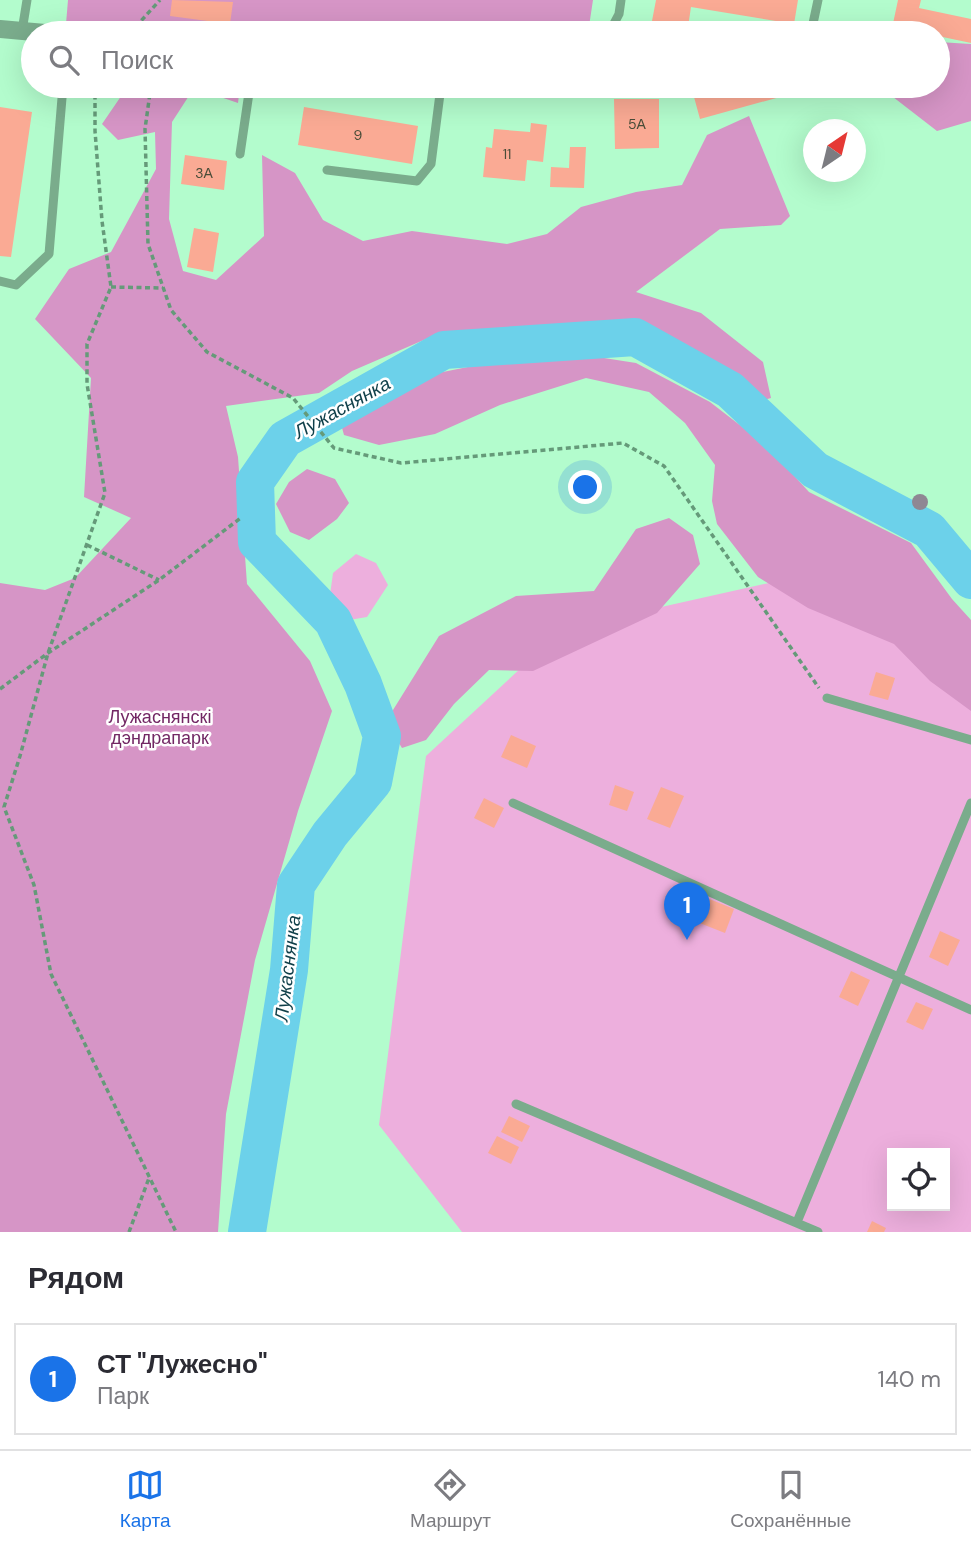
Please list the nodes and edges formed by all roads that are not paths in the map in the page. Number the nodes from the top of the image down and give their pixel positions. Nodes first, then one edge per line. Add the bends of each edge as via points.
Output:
1 (27, 0) edge
2 (621, 0) edge
3 (818, 0) edge
4 (24, 21) edge
5 (615, 21) edge
6 (814, 21) edge
7 (0, 29) edge
8 (21, 31) edge
9 (62, 98) edge
10 (248, 98) edge
11 (439, 98) edge
12 (240, 154) dead end
13 (327, 170) dead end
14 (0, 281) edge
15 (827, 698) road end
16 (971, 740) edge
17 (513, 803) dead end
18 (971, 803) edge
19 (898, 975) junction
20 (971, 1010) edge
21 (516, 1104) dead end
22 (797, 1222) junction
23 (818, 1232) edge

1 - 4 lane
2 - 5 lane
3 - 6 lane
7 - 8 street
9 - 14 lane via 49,254 16,285
10 - 12 lane
11 - 13 lane via 431,164 416,181
15 - 16 lane
17 - 19 lane
18 - 19 lane
19 - 20 lane
19 - 22 lane
21 - 22 lane
22 - 23 lane

